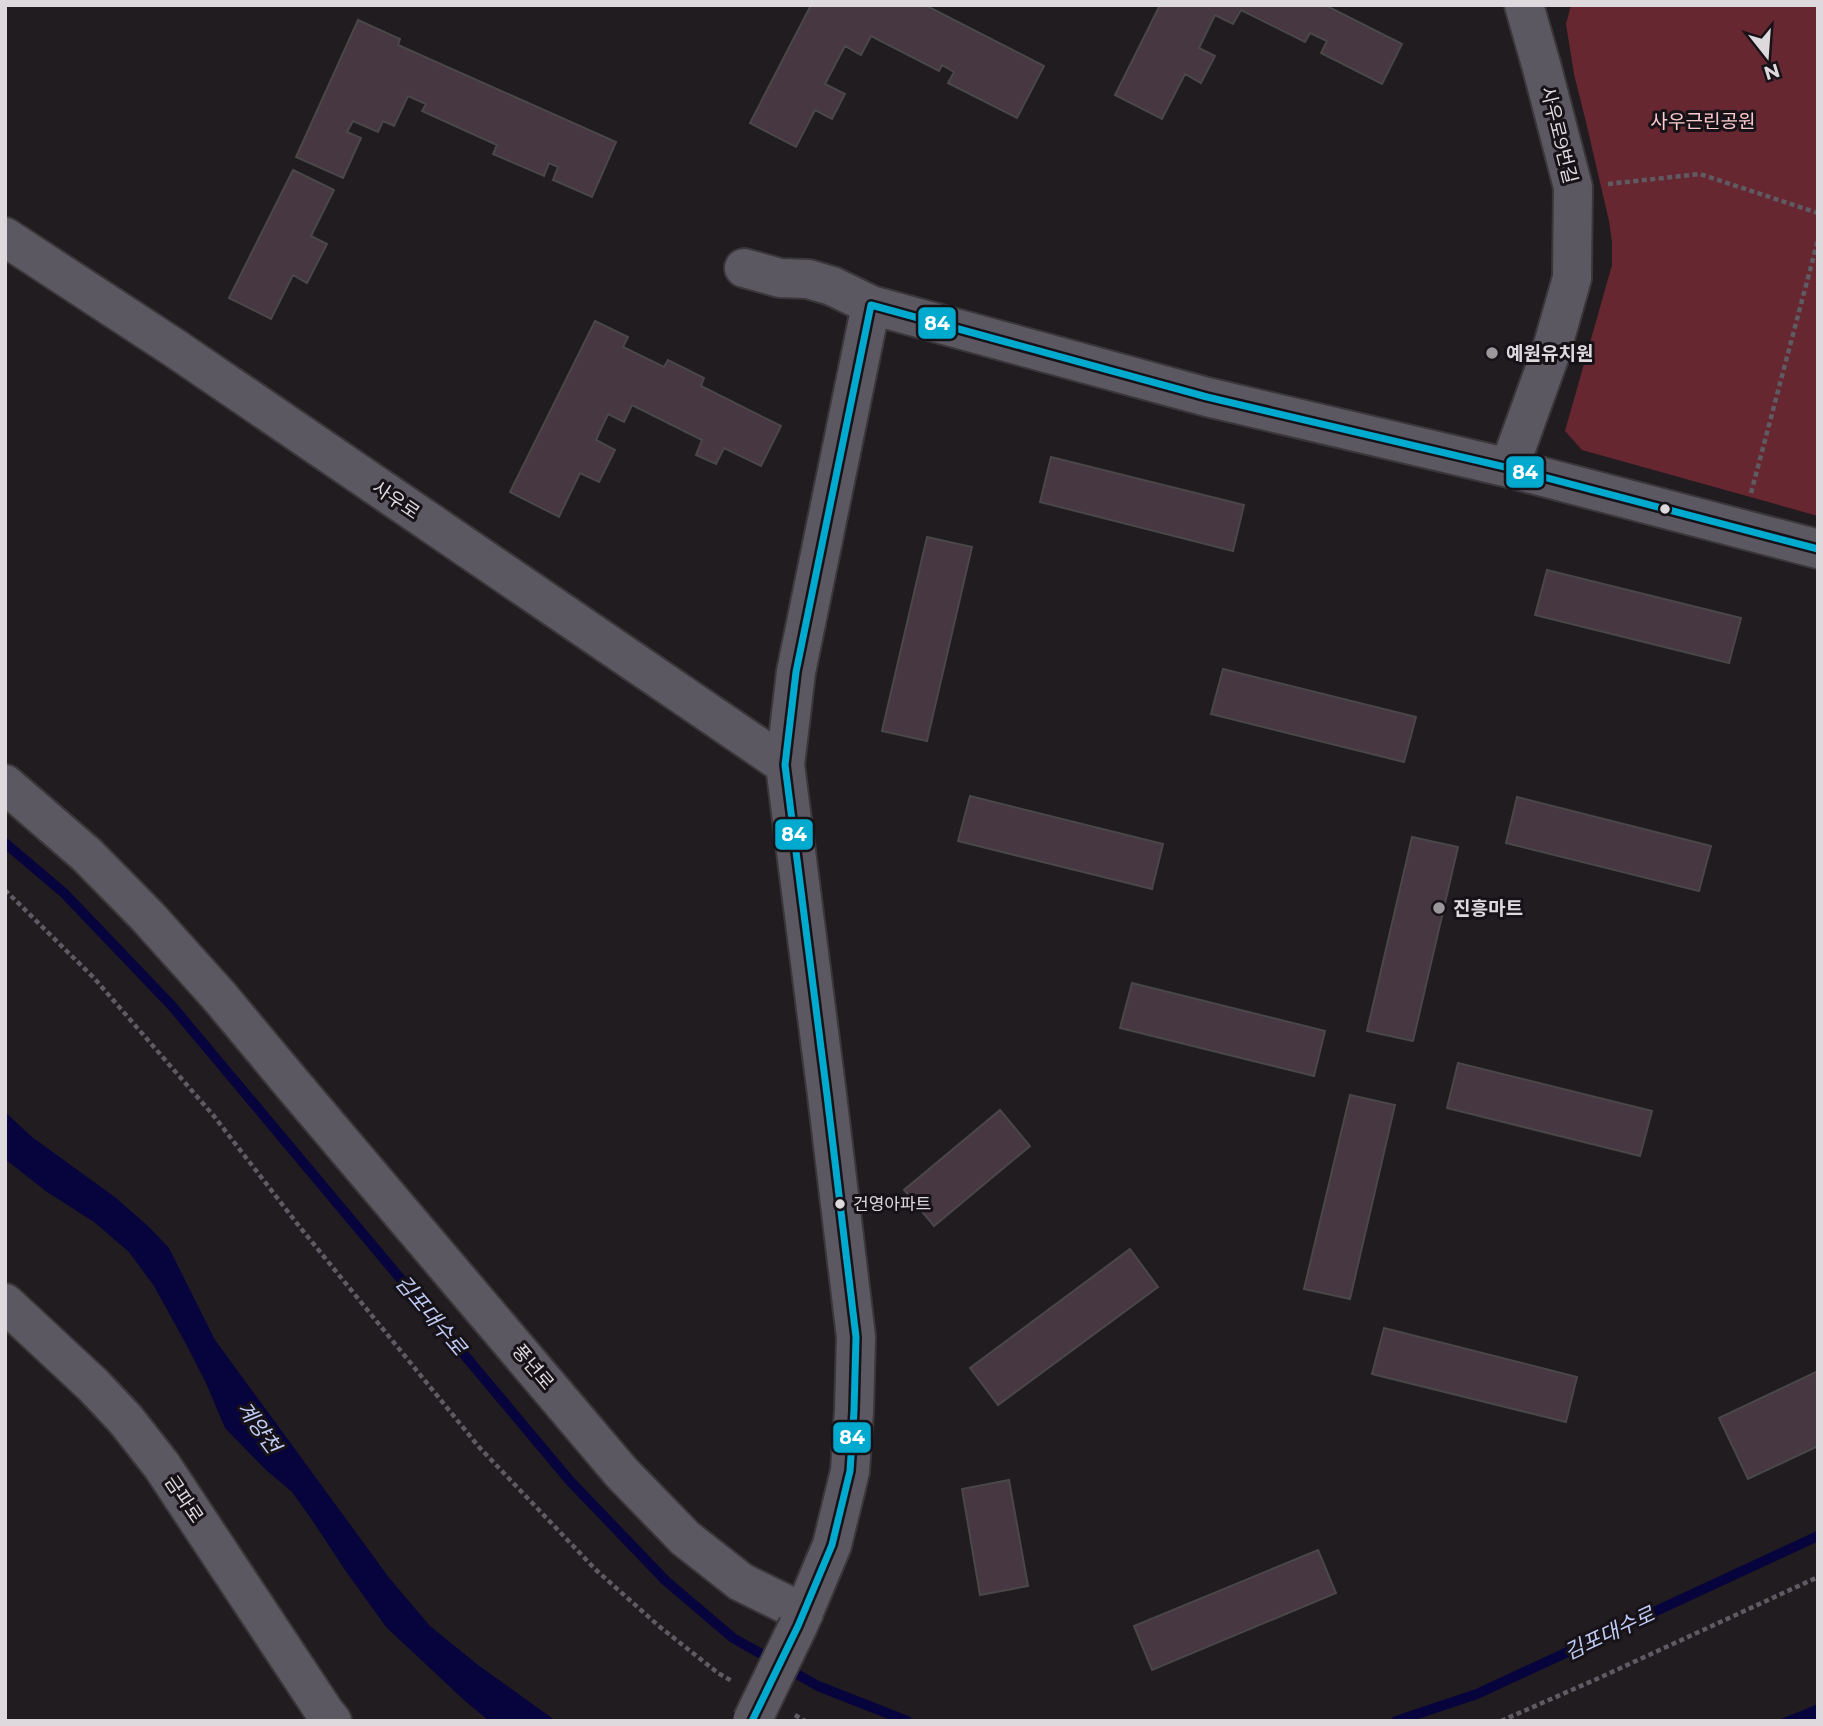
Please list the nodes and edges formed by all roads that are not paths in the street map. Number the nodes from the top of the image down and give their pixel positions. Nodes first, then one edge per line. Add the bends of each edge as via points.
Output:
1 (1524, 5) edge
2 (5, 237) edge
3 (762, 273) dead end
4 (869, 316) junction
5 (1509, 468) junction
6 (1818, 550) edge
7 (785, 765) junction
8 (5, 784) edge
9 (5, 1303) edge
10 (801, 1619) junction
11 (332, 1721) edge
12 (752, 1721) edge

1 - 5 street, 사우로9번길 via 1573,187 1572,278
2 - 7 street, 사우로
3 - 4 street via 832,286
4 - 5 street
4 - 7 street via 796,672
5 - 6 street
7 - 10 street via 856,1337 850,1471 832,1545
8 - 10 street, 풍년로 via 87,855 219,996 621,1472 685,1538 741,1582
9 - 11 street, 금파로 via 93,1385 162,1466
10 - 12 street, bridge

